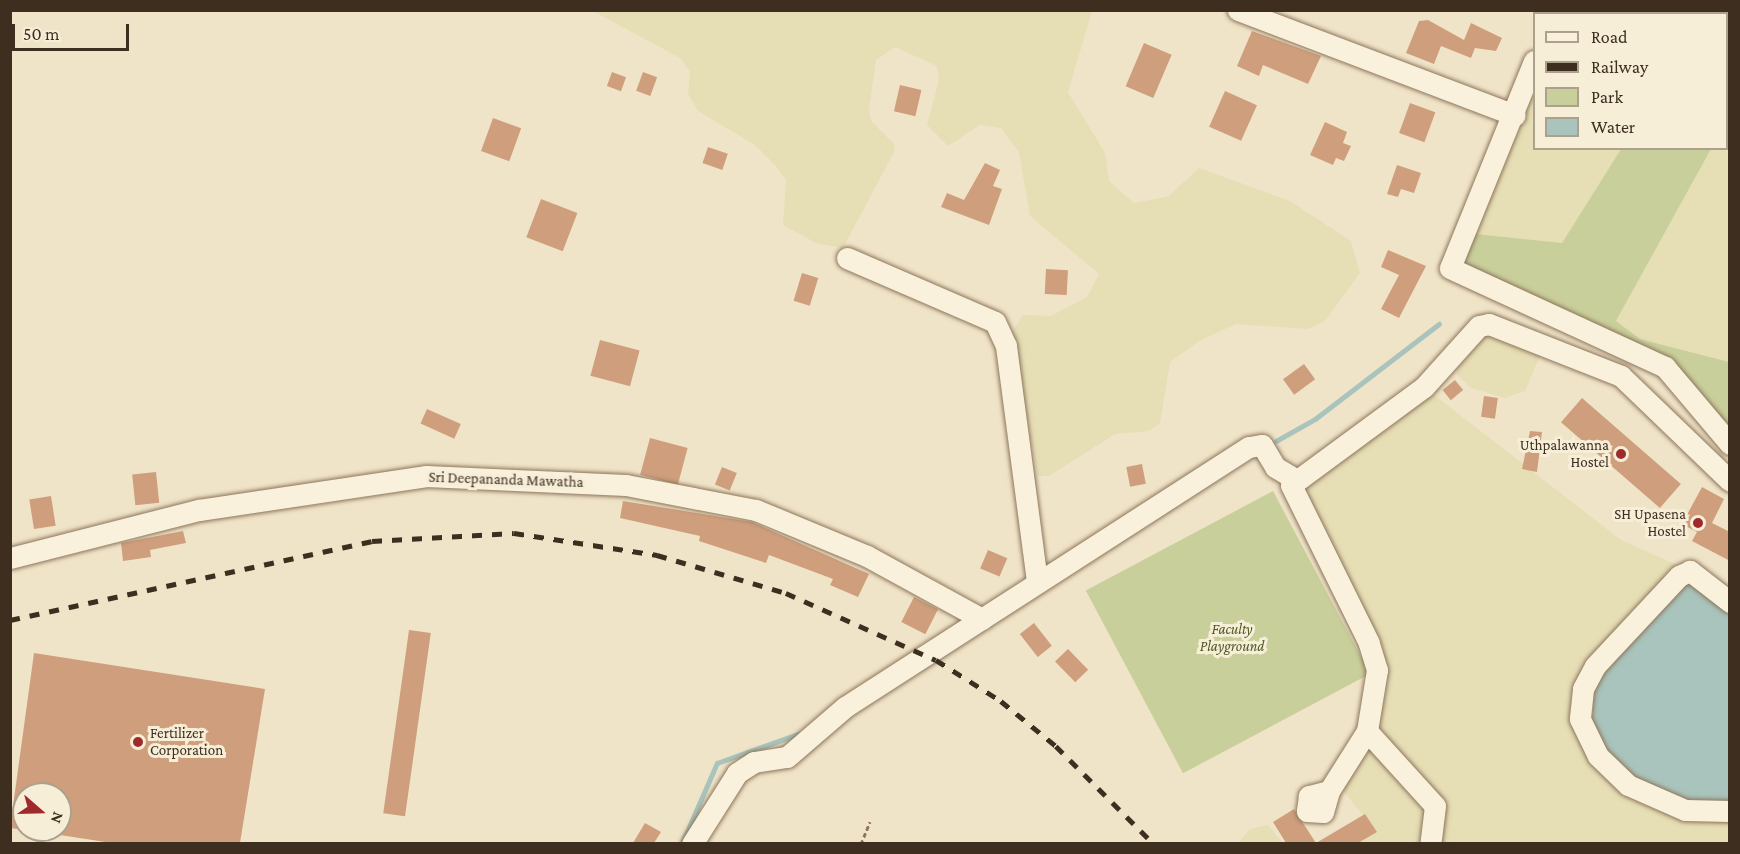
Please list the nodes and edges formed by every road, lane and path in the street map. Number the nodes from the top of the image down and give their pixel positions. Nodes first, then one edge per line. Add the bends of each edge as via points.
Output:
1 (1238, 10) edge
2 (1533, 64) edge
3 (1515, 115) junction
4 (847, 258) dead end
5 (1730, 444) edge
6 (1295, 479) junction
7 (1730, 482) edge
8 (10, 558) edge
9 (1037, 581) junction
10 (1730, 602) edge
11 (982, 619) junction
12 (1367, 731) junction
13 (1329, 791) dead end
14 (1729, 809) edge
15 (870, 822) dead end
16 (692, 843) edge
17 (861, 843) edge
18 (1430, 843) edge

1 - 3 street
2 - 3 street
3 - 5 street via 1450,268 1665,366
4 - 9 street via 995,321 1006,346
6 - 7 street via 1424,387 1468,335 1489,324 1621,376
6 - 9 street via 1275,467 1262,445 1249,447
6 - 12 street via 1291,485 1369,643 1377,670
8 - 11 street, Sri Deepananda Mawatha via 199,510 426,476 626,484 756,510 867,556
9 - 11 street
10 - 14 street via 1690,571 1679,576 1595,666 1583,689 1580,719 1598,756 1628,785 1685,810
11 - 16 street via 845,707 787,757 754,762 737,773
12 - 13 street
12 - 18 street via 1436,806
15 - 17 path

